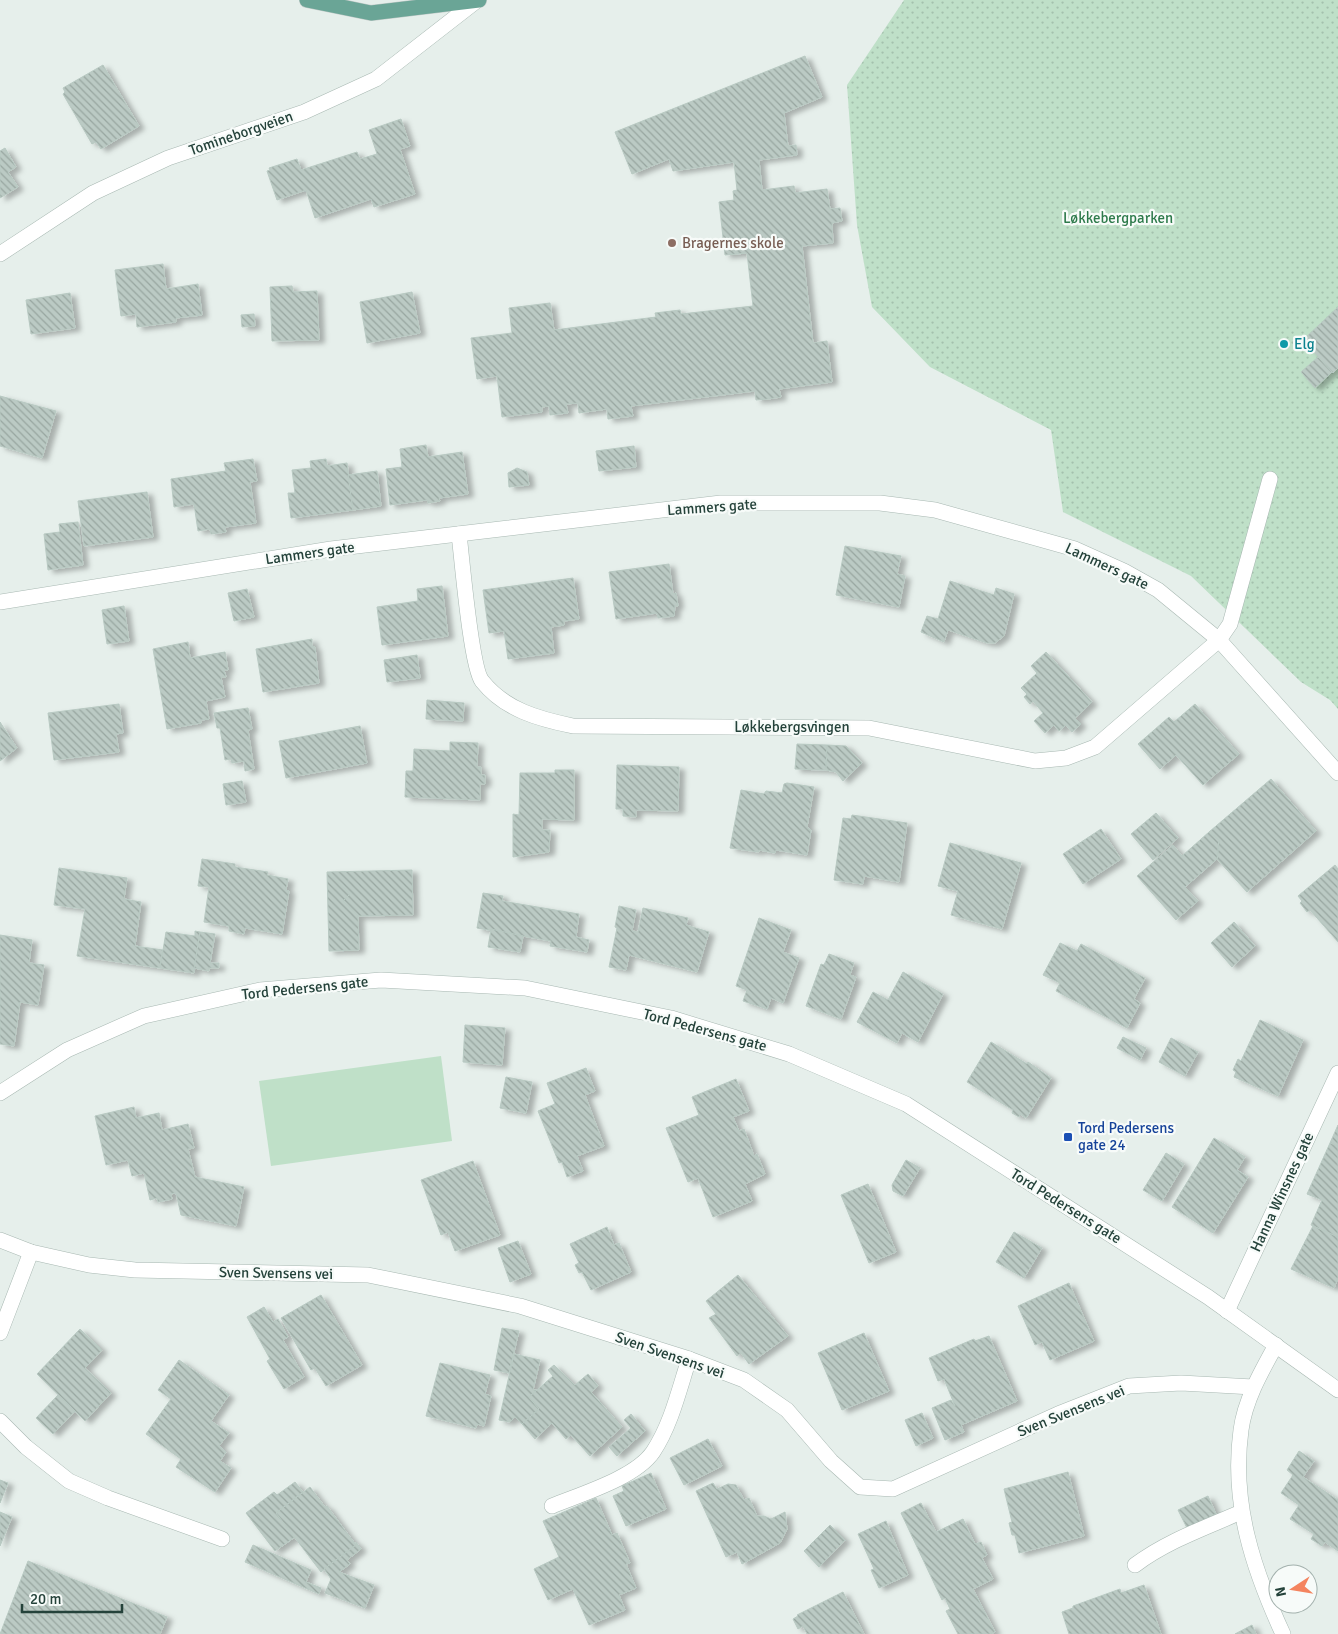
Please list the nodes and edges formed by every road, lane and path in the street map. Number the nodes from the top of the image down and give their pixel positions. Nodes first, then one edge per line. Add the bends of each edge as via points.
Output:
1 (307, 0) edge
2 (477, 1) edge
3 (0, 254) edge
4 (1270, 479) dead end
5 (459, 534) junction
6 (0, 602) edge
7 (1219, 640) junction
8 (1338, 773) edge
9 (1338, 1074) edge
10 (0, 1093) edge
11 (0, 1240) edge
12 (31, 1252) junction
13 (1227, 1311) junction
14 (0, 1333) edge
15 (1276, 1345) junction
16 (689, 1359) junction
17 (1253, 1387) junction
18 (1338, 1390) edge
19 (0, 1420) edge
20 (552, 1506) dead end
21 (1242, 1512) junction
22 (222, 1539) dead end
23 (1135, 1565) dead end
24 (1283, 1634) edge

1 - 2 main road via 371,13
2 - 3 street, Tomineborgveien via 376,79 304,112 168,158 93,193
4 - 7 street, Løkkebergsvingen via 1230,624
5 - 6 street, Lammers gate via 322,551
5 - 7 street, Lammers gate via 722,503 880,503 935,510 1075,549 1124,571 1158,590
5 - 7 street, Løkkebergsvingen via 473,648 481,680 508,704 539,719 573,726 869,728 1035,761 1066,758 1095,747
7 - 8 street, Lammers gate
9 - 13 street, Hanna Winsnes gate
10 - 13 street, Tord Pedersens gate via 67,1050 144,1016 260,990 381,980 525,988 671,1018 790,1054 906,1104
11 - 12 street, Sven Svensens vei
12 - 14 street
12 - 16 street, Sven Svensens vei via 89,1265 135,1270 368,1275 520,1306
13 - 15 street, Tord Pedersens gate
15 - 17 street
15 - 18 street, Tord Pedersens gate
16 - 17 street, Sven Svensens vei via 744,1380 787,1410 831,1461 860,1487 893,1489 1058,1414 1129,1386 1181,1383
16 - 20 street via 665,1429 652,1453 615,1479
17 - 21 street via 1241,1429
19 - 22 street via 69,1481
21 - 23 street via 1169,1544
21 - 24 street via 1260,1583

